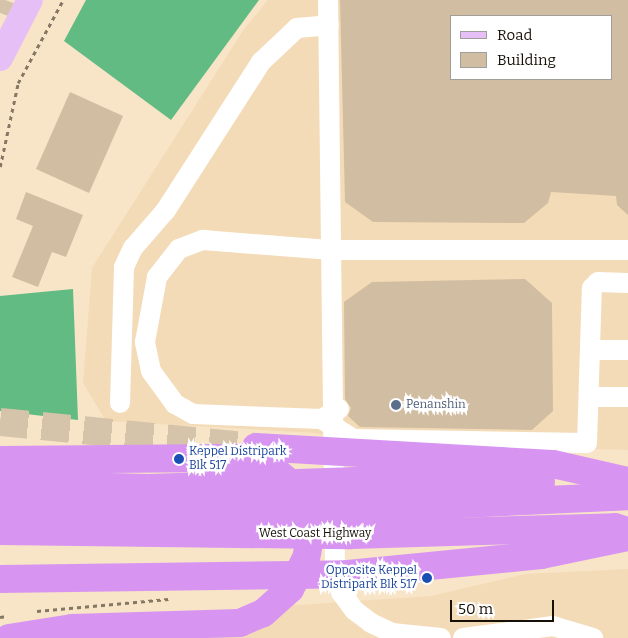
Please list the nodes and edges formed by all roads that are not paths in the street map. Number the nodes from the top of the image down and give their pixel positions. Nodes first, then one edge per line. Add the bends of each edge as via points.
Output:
1 (30, 0) edge
2 (328, 0) edge
3 (329, 25) junction
4 (0, 58) edge
5 (329, 250) junction
6 (628, 250) edge
7 (628, 283) edge
8 (590, 350) junction
9 (628, 350) edge
10 (590, 397) junction
11 (628, 397) edge
12 (120, 403) dead end
13 (339, 409) dead end
14 (322, 419) junction
15 (256, 447) tunnel mouth
16 (0, 460) edge
17 (6, 479) edge
18 (628, 481) edge
19 (628, 496) edge
20 (0, 509) edge
21 (98, 519) junction
22 (0, 531) edge
23 (628, 532) edge
24 (628, 537) edge
25 (34, 578) junction
26 (0, 579) edge
27 (0, 596) edge
28 (9, 638) edge
29 (441, 638) edge
30 (463, 638) edge
31 (593, 638) edge

1 - 4 main road
2 - 3 lane
3 - 5 lane
3 - 12 lane via 297,28 261,62 166,210 133,248 124,267
5 - 6 lane
5 - 14 lane via 203,240 179,249 157,277 145,342 151,371 161,389 193,414
5 - 29 lane via 335,570 339,585 354,610 371,623 392,633
7 - 8 lane via 598,282 592,288
8 - 9 lane
8 - 10 lane
10 - 11 lane
10 - 14 lane via 587,444 352,440
13 - 14 lane
15 - 18 highway via 553,464
16 - 28 highway via 245,458 272,468 297,489 305,501 311,531 306,558 290,589 263,613 240,623 72,628
17 - 18 highway via 148,488 356,481
19 - 21 highway, West Coast Highway
20 - 21 highway, West Coast Highway
21 - 22 highway, West Coast Highway
21 - 23 highway, West Coast Highway via 351,535 615,526
24 - 25 highway via 541,555 348,574
25 - 26 highway
25 - 27 highway
30 - 31 lane via 554,626

